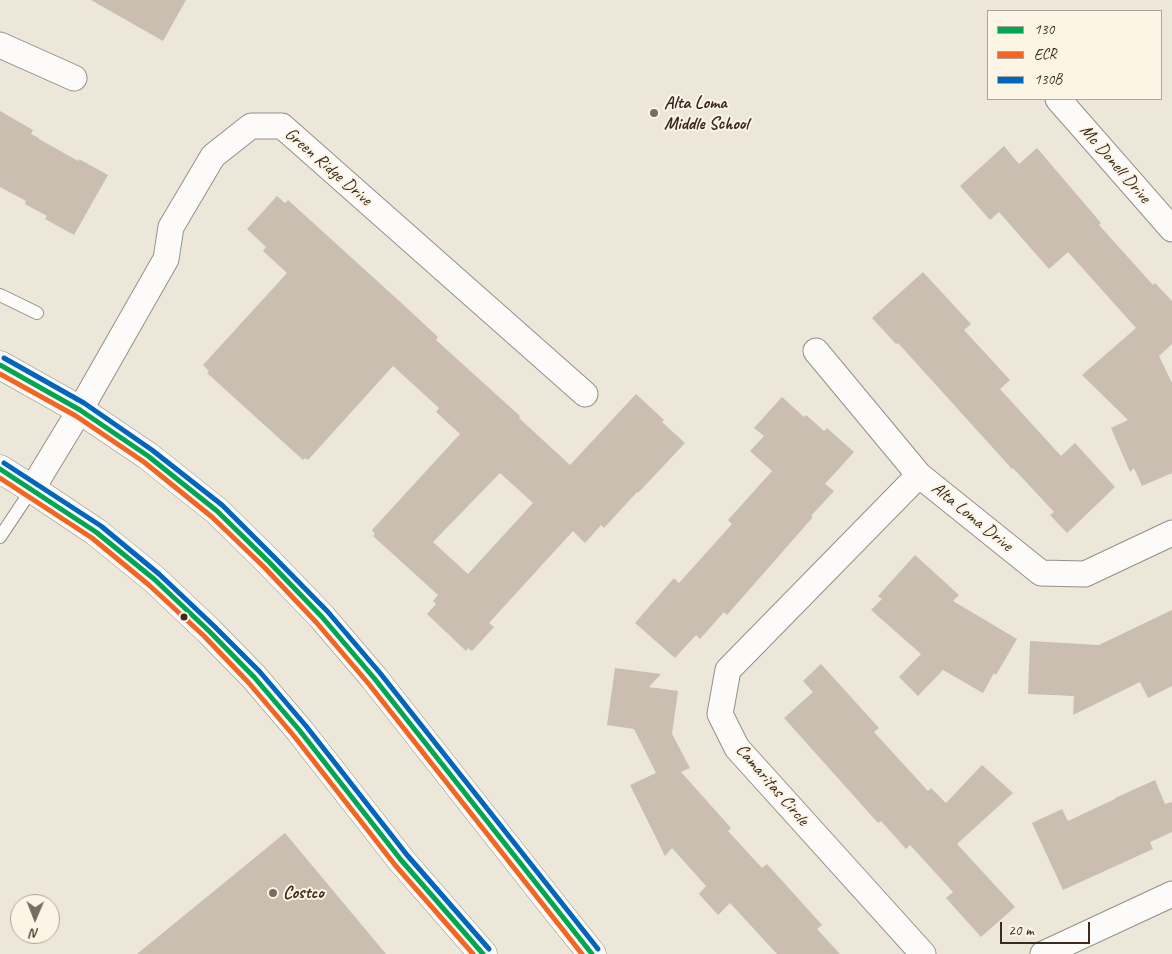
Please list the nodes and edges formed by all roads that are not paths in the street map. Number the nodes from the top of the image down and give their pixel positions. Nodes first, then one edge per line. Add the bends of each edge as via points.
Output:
1 (0, 45) edge
2 (74, 78) dead end
3 (1059, 100) edge
4 (1172, 229) edge
5 (0, 295) edge
6 (37, 313) dead end
7 (816, 351) dead end
8 (0, 365) edge
9 (585, 394) dead end
10 (80, 410) junction
11 (0, 470) edge
12 (919, 475) junction
13 (32, 489) junction
14 (1172, 533) edge
15 (0, 537) edge
16 (1172, 894) edge
17 (483, 954) edge
18 (592, 954) edge
19 (923, 954) edge
20 (1043, 954) edge

1 - 2 street
3 - 4 street, Mc Donell Drive
5 - 6 lane
7 - 12 street, Alta Loma Drive
8 - 10 main road
9 - 10 street, Green Ridge Drive via 282,126 251,126 213,156 170,226 166,259
10 - 13 street, Green Ridge Drive
10 - 18 main road via 148,456 217,511 322,617
11 - 13 main road
12 - 14 street, Alta Loma Drive via 1041,573 1085,574
12 - 19 street, Camaritas Circle via 728,670 720,714 737,748
13 - 15 lane
13 - 17 main road via 96,532 154,579 254,677 300,730 401,860
16 - 20 street

